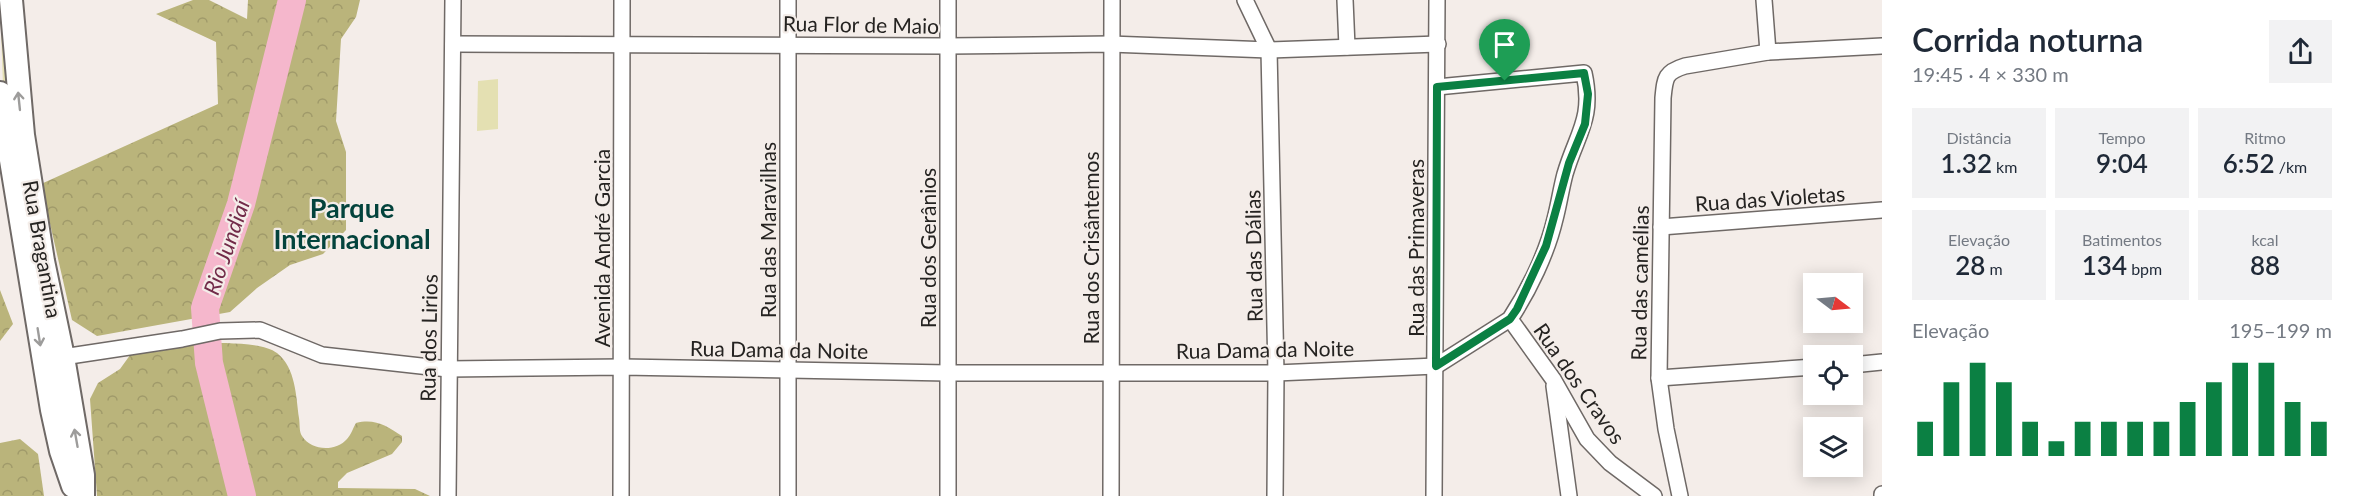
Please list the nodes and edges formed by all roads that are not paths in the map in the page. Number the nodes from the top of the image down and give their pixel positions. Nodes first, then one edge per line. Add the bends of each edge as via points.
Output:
1 (11, 0) edge
2 (453, 0) edge
3 (622, 0) edge
4 (788, 0) edge
5 (948, 0) edge
6 (1112, 0) edge
7 (1245, 0) edge
8 (1345, 0) edge
9 (1437, 0) edge
10 (1764, 0) edge
11 (453, 44) junction
12 (788, 44) junction
13 (1110, 44) junction
14 (1437, 44) junction
15 (622, 46) junction
16 (948, 46) junction
17 (1882, 46) edge
18 (1347, 47) junction
19 (1269, 50) junction
20 (1768, 52) junction
21 (1437, 87) junction
22 (0, 93) edge
23 (1882, 210) edge
24 (1661, 227) junction
25 (1510, 319) junction
26 (53, 361) junction
27 (1882, 363) edge
28 (1863, 364) edge
29 (1436, 366) junction
30 (622, 367) junction
31 (1803, 368) edge
32 (448, 369) junction
33 (788, 369) junction
34 (948, 372) junction
35 (1111, 372) junction
36 (1276, 373) junction
37 (1659, 378) junction
38 (1552, 379) junction
39 (77, 496) edge
40 (83, 496) edge
41 (448, 496) edge
42 (621, 496) edge
43 (788, 496) edge
44 (948, 496) edge
45 (1111, 496) edge
46 (1275, 496) edge
47 (1434, 496) edge
48 (1569, 496) edge
49 (1654, 496) edge
50 (1680, 496) edge

26 -> 1 main road, Rua Bragantina via 43,261 22,135
2 - 11 street, Rua dos Lirios
3 - 15 street, Avenida André Garcia
4 - 12 street, Rua das Maravilhas
5 - 16 street, Rua dos Gerânios
6 - 13 street, Rua dos Crisântemos
7 - 19 street
8 - 18 street
9 - 14 street, Rua das Primaveras
10 - 20 street
11 - 15 street, Rua Flor de Maio
11 - 32 street, Rua dos Lirios
12 - 15 street, Rua Flor de Maio
12 - 16 street, Rua Flor de Maio
12 - 33 street, Rua das Maravilhas
13 - 16 street, Rua Flor de Maio
13 - 19 street, Rua Flor de Maio
13 - 35 street, Rua dos Crisântemos
14 - 18 street
14 - 21 street, Rua das Primaveras
15 - 30 street, Avenida André Garcia
16 - 34 street, Rua dos Gerânios
17 - 20 street
18 - 19 street
19 - 36 street, Rua das Dálias
20 - 24 street, Rua das camélias via 1672,70 1663,98
21 - 25 street, Rua dos Cravos via 1584,73 1588,94 1585,124 1569,163 1546,246
21 - 29 street, Rua das Primaveras
22 -> 26 main road, Rua Bragantina
23 - 24 street, Rua das Violetas
24 - 37 street, Rua das camélias
25 - 29 street, Rua Dama da Noite
25 - 38 street, Rua dos Cravos
26 - 32 street, Rua Dama da Noite via 220,331 260,330 322,356
26 - 39 main road, Rua Bragantina via 61,451
40 -> 26 main road, Rua Bragantina via 83,475
27 - 28 street
29 - 36 street, Rua Dama da Noite
29 - 47 street, Rua das Primaveras
30 - 32 street, Rua Dama da Noite
30 - 33 street, Rua Dama da Noite
30 - 42 street, Avenida André Garcia
31 - 37 street
32 - 41 street, Rua dos Lirios
33 - 34 street, Rua Dama da Noite
33 - 43 street, Rua das Maravilhas
34 - 35 street, Rua Dama da Noite
34 - 44 street, Rua dos Gerânios
35 - 36 street, Rua Dama da Noite
35 - 45 street, Rua dos Crisântemos
36 - 46 street, Rua das Dálias
37 - 50 street, Rua das camélias
38 - 48 street
38 - 49 street, Rua dos Cravos via 1587,439 1610,463

